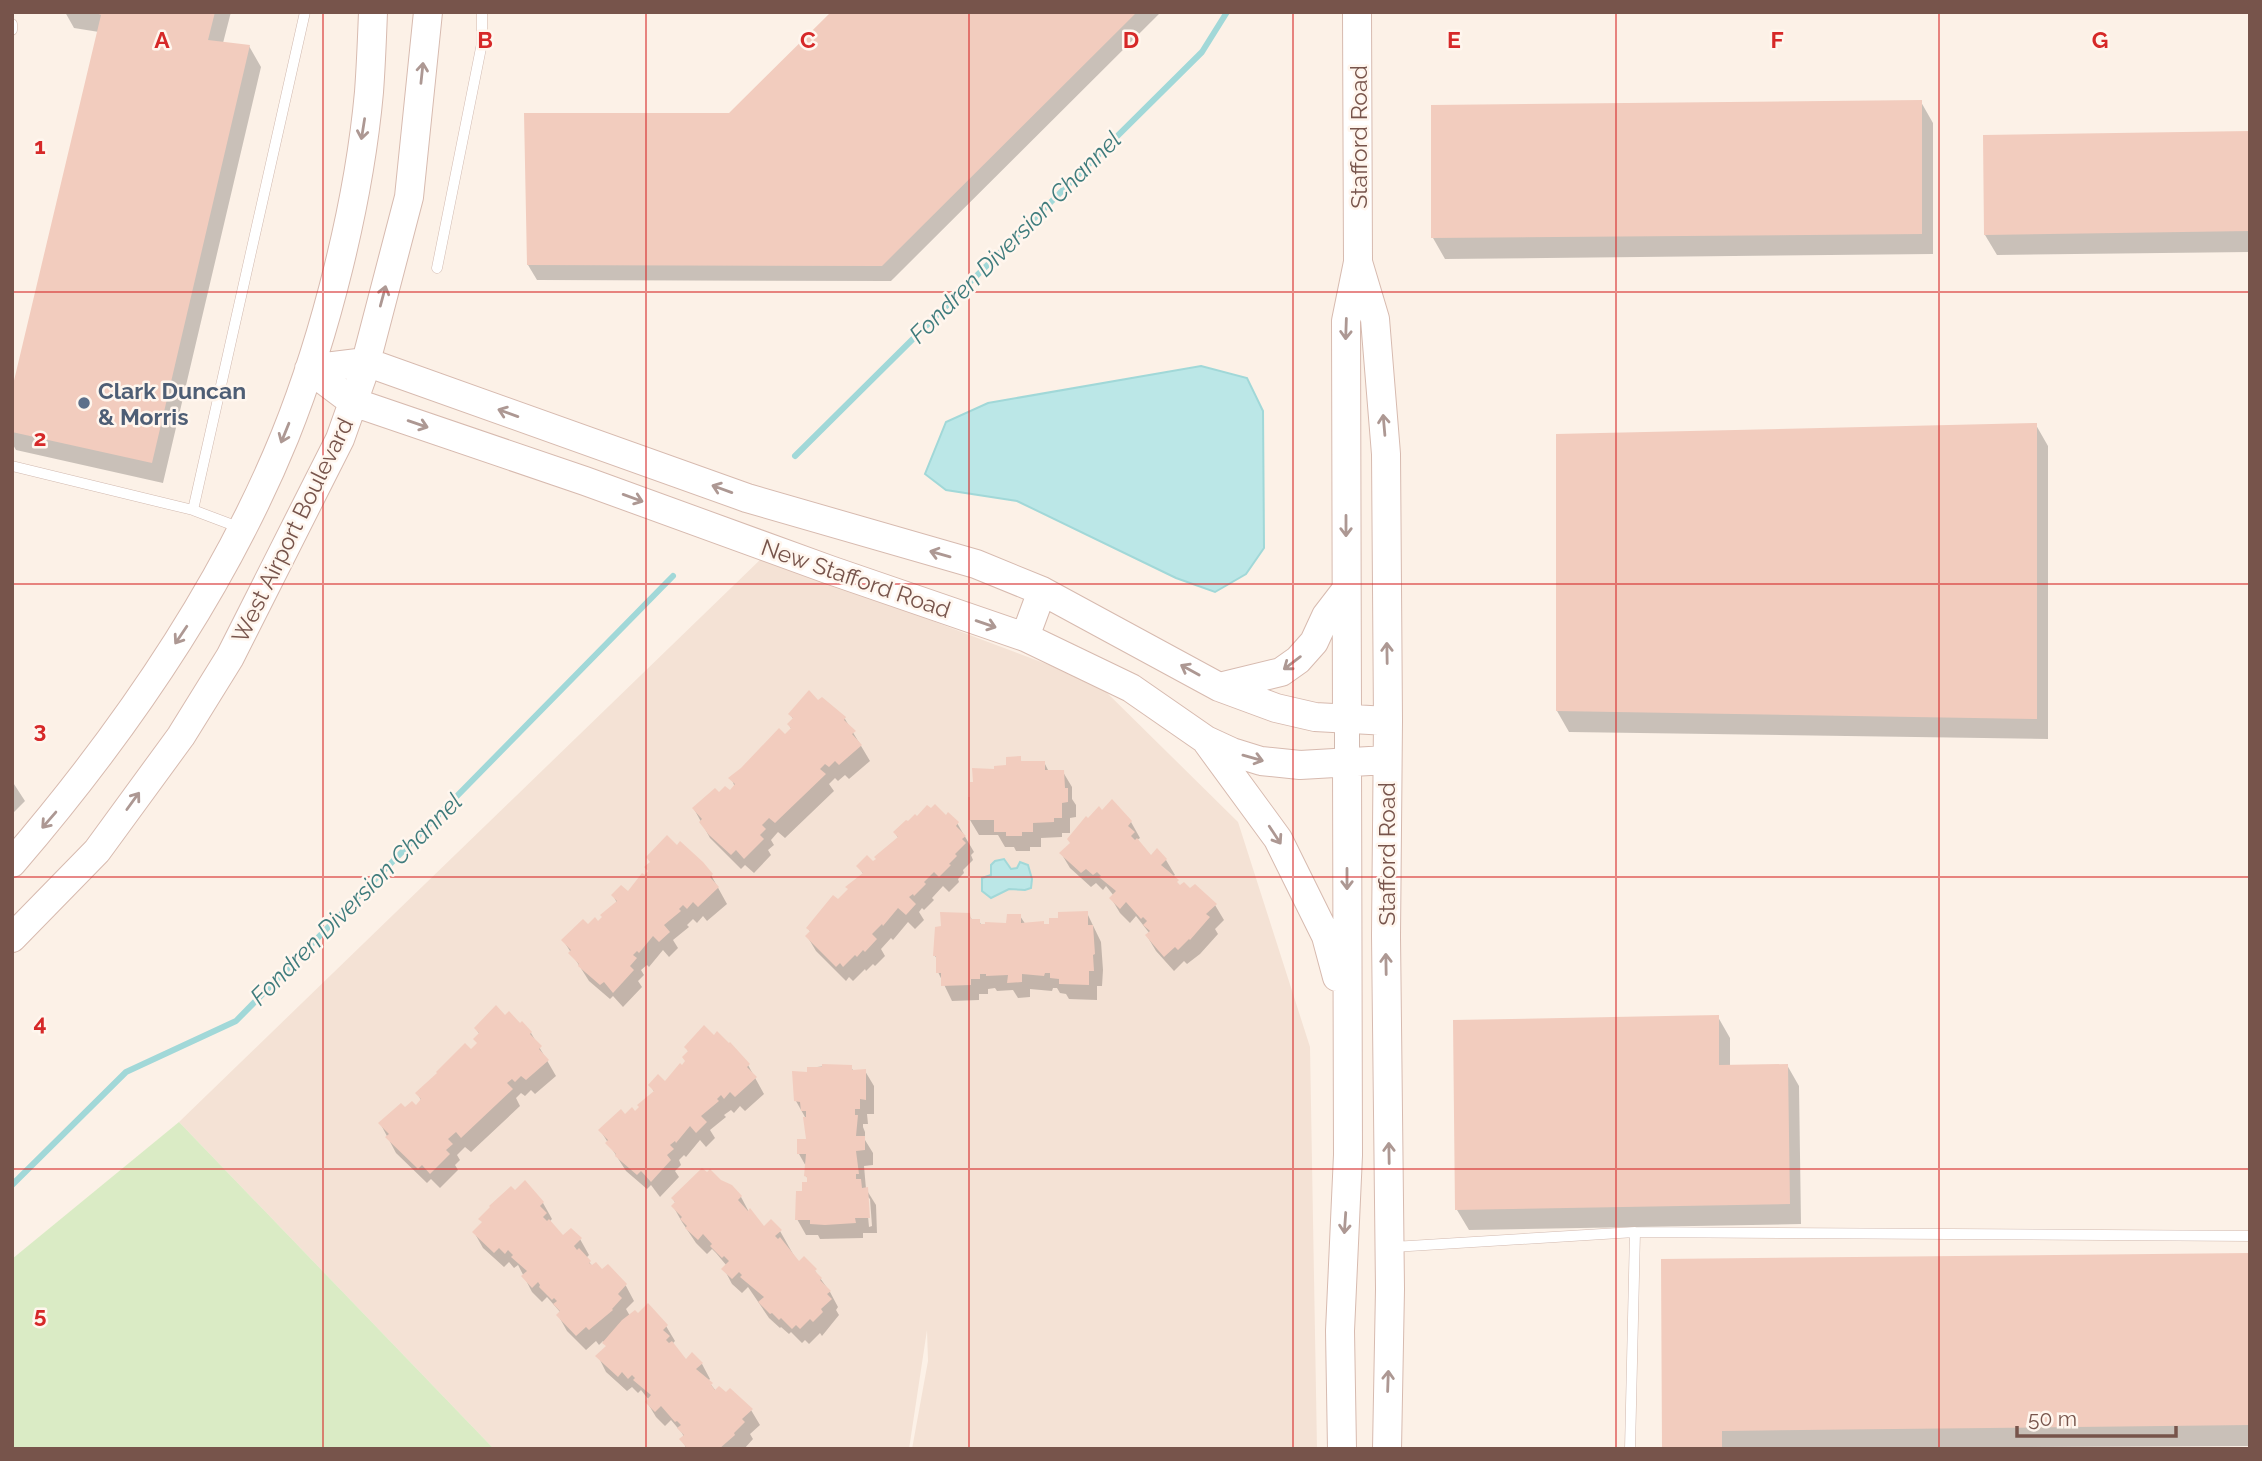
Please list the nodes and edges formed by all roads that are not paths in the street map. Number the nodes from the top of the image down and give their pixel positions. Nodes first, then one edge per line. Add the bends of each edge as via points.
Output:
1 (304, 12) edge
2 (373, 12) edge
3 (428, 12) edge
4 (481, 12) edge
5 (1357, 12) edge
6 (12, 24) edge
7 (12, 30) edge
8 (1358, 262) junction
9 (437, 268) dead end
10 (366, 362) junction
11 (309, 369) junction
12 (353, 402) junction
13 (12, 466) edge
14 (193, 510) junction
15 (242, 528) junction
16 (1346, 590) junction
17 (1042, 591) junction
18 (1026, 637) junction
19 (1219, 687) junction
20 (1347, 719) junction
21 (1388, 721) junction
22 (1206, 740) junction
23 (1387, 760) junction
24 (1347, 762) junction
25 (12, 863) edge
26 (12, 938) edge
27 (1348, 1024) junction
28 (1635, 1232) junction
29 (2250, 1236) edge
30 (1390, 1247) junction
31 (1342, 1449) edge
32 (1387, 1449) edge
33 (1630, 1449) edge

1 - 14 lane
2 -> 11 main road, West Airport Boulevard via 369,93 353,199
10 -> 3 main road, West Airport Boulevard via 409,197
4 - 9 lane via 482,43
5 - 8 main road, Stafford Road
6 - 7 lane
8 -> 16 main road, Stafford Road via 1346,321
21 -> 8 main road, Stafford Road via 1386,454 1375,319
10 - 11 main road
10 - 12 main road, West Airport Boulevard
17 -> 10 main road, New Stafford Road via 976,564 747,498
11 - 12 main road, New Stafford Road
11 -> 15 main road, West Airport Boulevard
12 -> 18 main road, New Stafford Road
26 -> 12 main road, West Airport Boulevard via 97,851 181,736 230,657 340,439
13 - 14 lane
14 - 15 lane
15 -> 25 main road, West Airport Boulevard via 198,611 123,722
16 -> 19 main road via 1298,660 1281,672
16 - 20 main road, Stafford Road
17 - 18 main road
19 -> 17 main road, New Stafford Road
18 - 22 main road, New Stafford Road via 1131,688
19 - 20 main road, New Stafford Road via 1315,718
20 - 21 main road, New Stafford Road
20 - 24 street
21 - 23 main road, Stafford Road
22 -> 24 main road, New Stafford Road via 1261,761 1300,765
22 -> 27 main road via 1278,839 1299,877 1326,936
23 - 24 main road, New Stafford Road
30 -> 23 main road, Stafford Road
24 -> 27 main road, Stafford Road
27 -> 31 main road, Stafford Road via 1340,1331
28 - 29 lane
28 - 30 lane
28 - 33 lane
32 -> 30 main road, Stafford Road

